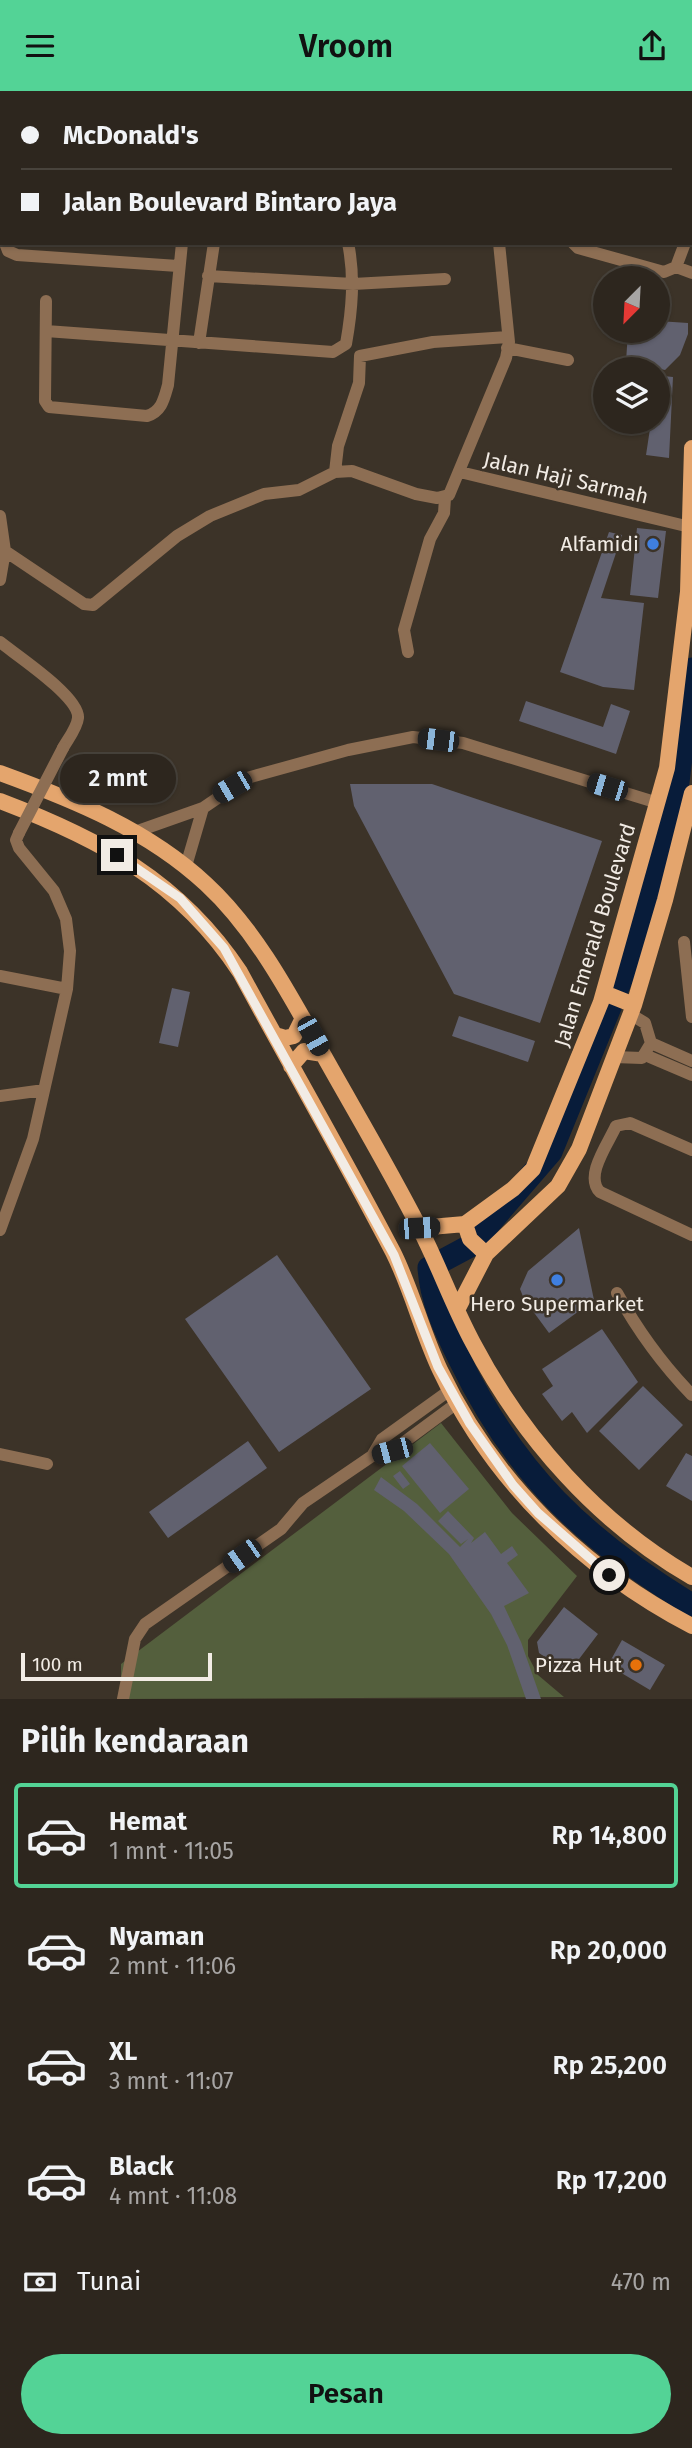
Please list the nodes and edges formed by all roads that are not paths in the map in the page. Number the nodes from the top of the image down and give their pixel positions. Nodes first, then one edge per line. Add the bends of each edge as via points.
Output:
1 (6, 245) edge
2 (182, 245) edge
3 (214, 245) edge
4 (348, 245) edge
5 (499, 245) edge
6 (575, 245) edge
7 (686, 250) edge
8 (178, 267) junction
9 (676, 267) junction
10 (692, 273) edge
11 (208, 276) junction
12 (445, 279) dead end
13 (353, 284) junction
14 (46, 301) dead end
15 (46, 331) junction
16 (173, 342) junction
17 (508, 343) junction
18 (199, 344) junction
19 (568, 360) dead end
20 (692, 448) edge
21 (460, 472) junction
22 (335, 473) junction
23 (445, 498) junction
24 (0, 516) edge
25 (690, 527) junction
26 (5, 551) junction
27 (0, 580) edge
28 (0, 642) edge
29 (408, 652) dead end
30 (0, 773) edge
31 (692, 793) edge
32 (0, 801) edge
33 (658, 803) junction
34 (203, 808) junction
35 (689, 819) edge
36 (135, 832) junction
37 (186, 866) junction
38 (684, 942) dead end
39 (0, 976) edge
40 (67, 989) junction
41 (606, 999) junction
42 (630, 1008) junction
43 (692, 1017) edge
44 (303, 1018) junction
45 (275, 1035) junction
46 (648, 1049) junction
47 (323, 1054) junction
48 (614, 1058) junction
49 (692, 1061) edge
50 (291, 1066) junction
51 (692, 1075) edge
52 (44, 1090) junction
53 (0, 1095) edge
54 (692, 1150) edge
55 (419, 1228) junction
56 (466, 1228) junction
57 (0, 1230) edge
58 (692, 1235) edge
59 (483, 1253) junction
60 (617, 1293) dead end
61 (457, 1310) junction
62 (692, 1395) edge
63 (454, 1397) junction
64 (0, 1454) edge
65 (47, 1464) dead end
66 (692, 1577) edge
67 (692, 1626) edge
68 (123, 1699) edge

1 - 8 street via 17,255
2 - 8 street
3 - 11 street
4 - 13 street
5 - 17 street
6 - 9 street via 664,272
7 - 9 street
8 - 16 street
9 - 10 street
11 - 13 street
11 - 18 street
12 - 13 street
13 - 18 street via 346,344 341,350
14 - 15 street
15 - 16 street
15 - 16 street via 45,401 56,410 156,413 168,384
16 - 18 street
17 - 19 street
17 - 21 street
17 - 22 street via 433,342 360,356 359,383 338,446
20 - 25 main road, Jalan Emerald Boulevard
21 - 23 street, Jalan Haji Sarmah
21 - 25 street, Jalan Haji Sarmah
22 - 23 street via 352,471 416,494
22 - 26 street via 299,490 264,494 210,516 177,536 93,605
23 - 29 street, Jalan Haji Sarmah via 404,630
24 - 26 street
25 - 33 main road, Jalan Emerald Boulevard via 674,728
26 - 27 street
28 - 40 street, bridge via 57,686 78,715 16,840 47,880 66,919 70,951
30 - 36 main road via 60,795
31 - 35 main road
32 - 45 main road via 100,844 180,898 224,948
33 - 34 street via 463,743 413,737 247,778
33 - 41 main road, Jalan Emerald Boulevard
34 - 36 street
34 - 37 street
35 - 42 main road
36 - 37 main road
37 - 44 main road via 241,923
38 - 43 street
39 - 40 street
40 - 52 street
41 - 42 main road
41 - 56 main road, Jalan Emerald Boulevard via 533,1169
42 - 46 street via 645,1023
42 - 48 main road
44 - 45 main road via 294,1036
44 - 47 main road
45 - 50 main road
46 - 48 street via 633,1060
46 - 49 street
46 - 51 street
47 - 50 main road via 304,1051
47 - 55 main road
48 - 59 main road via 579,1149 558,1186
50 - 63 main road via 394,1255
52 - 53 street
52 - 57 street via 33,1139
54 - 58 street via 622,1123 616,1126 593,1176 600,1192
55 - 56 main road
55 - 61 main road
56 - 59 main road
59 - 61 main road
60 - 62 street via 666,1368
61 - 66 main road via 507,1401 542,1449 616,1522
63 - 67 main road via 513,1485 565,1539 624,1587
63 - 68 street via 392,1451 372,1456 298,1507 281,1529 145,1624 135,1639
64 - 65 street

